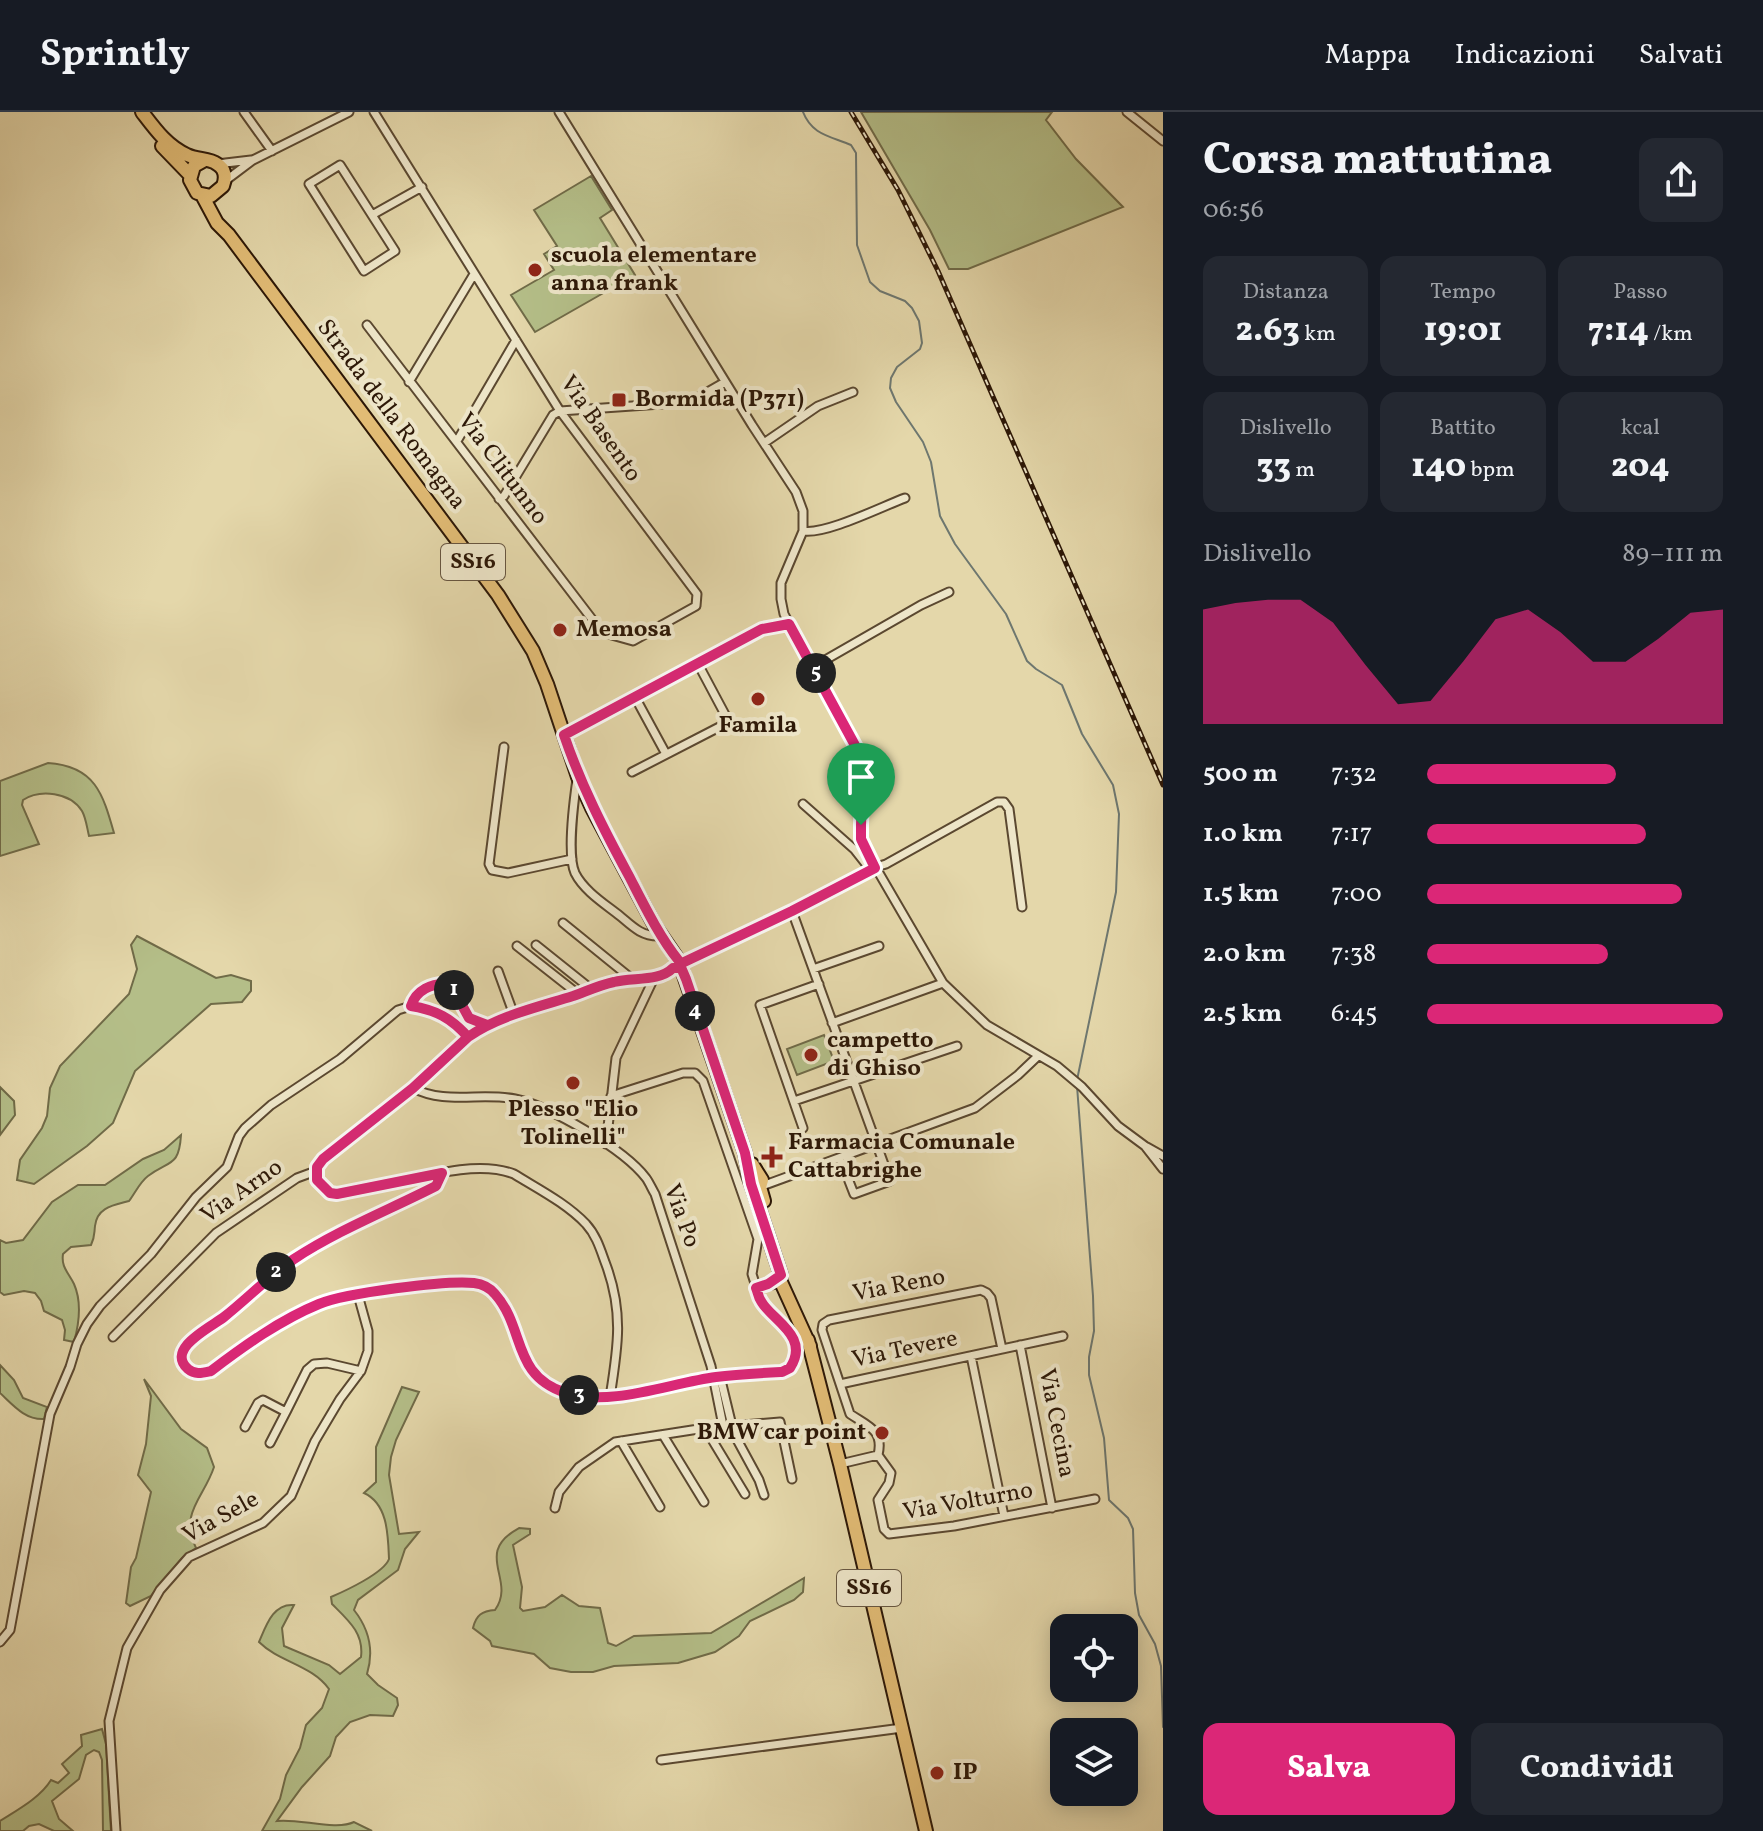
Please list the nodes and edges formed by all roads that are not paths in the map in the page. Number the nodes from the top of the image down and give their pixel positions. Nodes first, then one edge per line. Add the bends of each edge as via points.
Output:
1 (134, 112) edge
2 (142, 112) edge
3 (244, 112) edge
4 (349, 112) edge
5 (374, 112) edge
6 (559, 112) edge
7 (1127, 112) edge
8 (1163, 141) edge
9 (272, 151) junction
10 (253, 160) junction
11 (203, 161) junction
12 (217, 164) junction
13 (190, 175) junction
14 (225, 181) junction
15 (422, 187) junction
16 (216, 194) junction
17 (202, 195) junction
18 (372, 215) junction
19 (229, 235) junction
20 (474, 274) junction
21 (367, 325) dead end
22 (516, 340) junction
23 (409, 382) junction
24 (725, 382) junction
25 (853, 392) dead end
26 (560, 411) junction
27 (457, 441) junction
28 (764, 443) junction
29 (905, 498) dead end
30 (499, 499) junction
31 (803, 531) junction
32 (949, 592) dead end
33 (784, 614) junction
34 (789, 624) junction
35 (772, 625) junction
36 (608, 634) joint
37 (697, 662) junction
38 (813, 667) junction
39 (635, 697) junction
40 (564, 735) junction
41 (504, 747) dead end
42 (666, 754) junction
43 (632, 772) dead end
44 (578, 777) junction
45 (803, 804) dead end
46 (572, 859) junction
47 (873, 868) junction
48 (1022, 907) dead end
49 (792, 911) junction
50 (563, 923) dead end
51 (656, 931) junction
52 (536, 945) dead end
53 (517, 946) dead end
54 (879, 946) dead end
55 (675, 965) junction
56 (813, 969) junction
57 (498, 971) dead end
58 (656, 977) junction
59 (632, 979) junction
60 (943, 983) junction
61 (819, 984) junction
62 (591, 989) junction
63 (578, 994) junction
64 (411, 1006) junction
65 (514, 1015) junction
66 (832, 1023) junction
67 (487, 1025) junction
68 (468, 1037) junction
69 (957, 1046) dead end
70 (1038, 1056) junction
71 (853, 1082) junction
72 (413, 1088) junction
73 (611, 1096) junction
74 (794, 1101) junction
75 (803, 1128) dead end
76 (875, 1143) junction
77 (606, 1144) junction
78 (1145, 1146) junction
79 (1163, 1156) edge
80 (840, 1158) junction
81 (1163, 1169) edge
82 (316, 1171) junction
83 (442, 1173) junction
84 (757, 1183) junction
85 (785, 1278) junction
86 (756, 1288) junction
87 (358, 1295) junction
88 (1063, 1336) dead end
89 (113, 1337) dead end
90 (1020, 1345) junction
91 (1002, 1349) junction
92 (971, 1356) junction
93 (361, 1371) junction
94 (717, 1377) junction
95 (840, 1384) junction
96 (610, 1397) junction
97 (286, 1412) junction
98 (727, 1425) junction
99 (245, 1427) dead end
100 (705, 1428) junction
101 (663, 1435) junction
102 (621, 1441) junction
103 (270, 1443) dead end
104 (878, 1455) junction
105 (840, 1464) junction
106 (792, 1479) dead end
107 (745, 1494) dead end
108 (764, 1495) dead end
109 (1095, 1499) dead end
110 (704, 1502) dead end
111 (660, 1507) dead end
112 (555, 1508) dead end
113 (1052, 1508) junction
114 (1004, 1516) junction
115 (0, 1642) edge
116 (902, 1728) junction
117 (661, 1760) dead end
118 (116, 1831) edge
119 (926, 1831) edge

1 - 13 main road, SS16
2 - 11 main road via 167,142
3 - 9 street
4 - 9 street
5 - 15 street, Via Basento
6 - 24 street
7 - 8 street
9 - 10 street
10 - 12 street
10 - 14 street
11 - 12 main road
11 - 13 main road
12 - 14 main road
13 - 17 main road, SS16
14 - 16 main road
15 - 18 street
15 - 20 street, Via Basento
16 - 17 main road
16 - 19 main road, Strada della Romagna / SS16
17 - 19 main road, Strada della Romagna / SS16
18 - 18 street via 395,251 364,271 309,184 340,165
19 - 40 main road, Strada della Romagna / SS16 via 517,624 544,676
20 - 22 street, Via Basento
20 - 23 street
21 - 23 street, Via Clitunno
22 - 26 street, Via Basento
22 - 27 street
23 - 27 street, Via Clitunno
24 - 26 street via 690,402
24 - 28 street
25 - 28 street via 818,406
26 - 30 street
26 - 36 street, Via Basento via 697,597 694,608 640,639 625,641
27 - 30 street, Via Clitunno
28 - 31 street via 796,492
29 - 31 street via 831,527
30 - 36 street, Via Clitunno
31 - 33 street via 781,583
32 - 38 street
33 - 34 street
33 - 35 street
34 - 35 street
34 - 38 street
35 - 37 street
37 - 39 street
37 - 42 street via 729,722
38 - 47 street via 861,762 860,832
39 - 40 street
39 - 42 street
40 - 44 main road, Strada della Romagna / SS16
41 - 46 street via 492,870 508,873
42 - 43 street
44 - 46 street
44 - 51 main road, Strada della Romagna / SS16
45 - 47 street
46 - 51 street via 583,885 640,933
47 - 48 street via 1004,802
47 - 49 street
47 - 60 street
49 - 55 street
49 - 56 street
50 - 59 street
51 - 55 main road, Strada della Romagna / SS16
52 - 62 street
53 - 63 street
54 - 56 street
55 - 58 street
55 - 84 main road, Strada della Romagna / SS16
56 - 61 street
57 - 65 street
58 - 59 street, Via Arno
58 - 73 street via 616,1058
59 - 62 street, Via Arno
60 - 66 street
60 - 70 street via 987,1025
61 - 66 street
61 - 74 street via 760,1005
62 - 63 street, Via Arno
63 - 65 street, Via Arno
64 - 67 street via 429,986 447,984 469,1018
64 - 68 street via 440,1013
64 - 115 street via 398,1010 245,1128 227,1167 87,1324 47,1426 10,1630
65 - 67 street, Via Arno
66 - 71 street
67 - 68 street, Via Arno
68 - 72 street, Via Arno
69 - 71 street
70 - 76 street via 982,1105
70 - 78 street via 1072,1078
71 - 74 street
71 - 76 street
72 - 77 street, Via Po via 433,1097 514,1099 550,1111
72 - 82 street, Via Arno via 323,1159
73 - 77 street
73 - 86 street via 683,1073 695,1073 703,1081 758,1239 752,1274
74 - 75 street
76 - 80 street
76 - 80 street via 890,1181 854,1194
77 - 94 street, Via Po via 646,1178 655,1194
78 - 79 street
78 - 81 street
80 - 84 street
82 - 83 street via 319,1183 337,1194
82 - 89 street, Via Arno via 297,1178 216,1233
83 - 87 street via 436,1186 286,1265 187,1343 183,1362 199,1374 211,1371 318,1304
83 - 96 street via 514,1174 563,1206 596,1236 618,1309
84 - 85 main road, Strada della Romagna / SS16
85 - 86 street
85 - 105 main road, Strada della Romagna / SS16 via 810,1346
86 - 94 street via 761,1302 789,1331 795,1361 782,1372
87 - 93 street, Via Sele via 368,1331
87 - 96 street via 478,1283 503,1304 534,1374 567,1393
88 - 90 street, Via Tevere
90 - 91 street, Via Tevere
90 - 113 street, Via Cecina
91 - 92 street, Via Tevere
91 - 95 street, Via Reno via 991,1298 981,1290 829,1320 822,1330
92 - 95 street, Via Tevere
92 - 114 street
93 - 97 street via 314,1364
93 - 118 street, Via Sele via 315,1441 291,1496 263,1523 189,1557 160,1590 127,1648 109,1721
94 - 96 street
94 - 98 street, Via Po
95 - 104 street, Via Tevere via 850,1414 880,1438
97 - 99 street via 263,1400
97 - 103 street
98 - 100 street
98 - 106 street via 780,1422
98 - 108 street, Via Po
100 - 101 street
100 - 107 street
101 - 102 street
101 - 110 street
102 - 111 street
102 - 112 street via 579,1467 559,1492
104 - 105 street
104 - 114 street, Via Volturno via 891,1473 878,1500 889,1534
105 - 116 main road, Strada della Romagna / SS16
109 - 113 street, Via Volturno
113 - 114 street, Via Volturno
116 - 117 street
116 - 119 main road, Strada della Romagna / SS16

